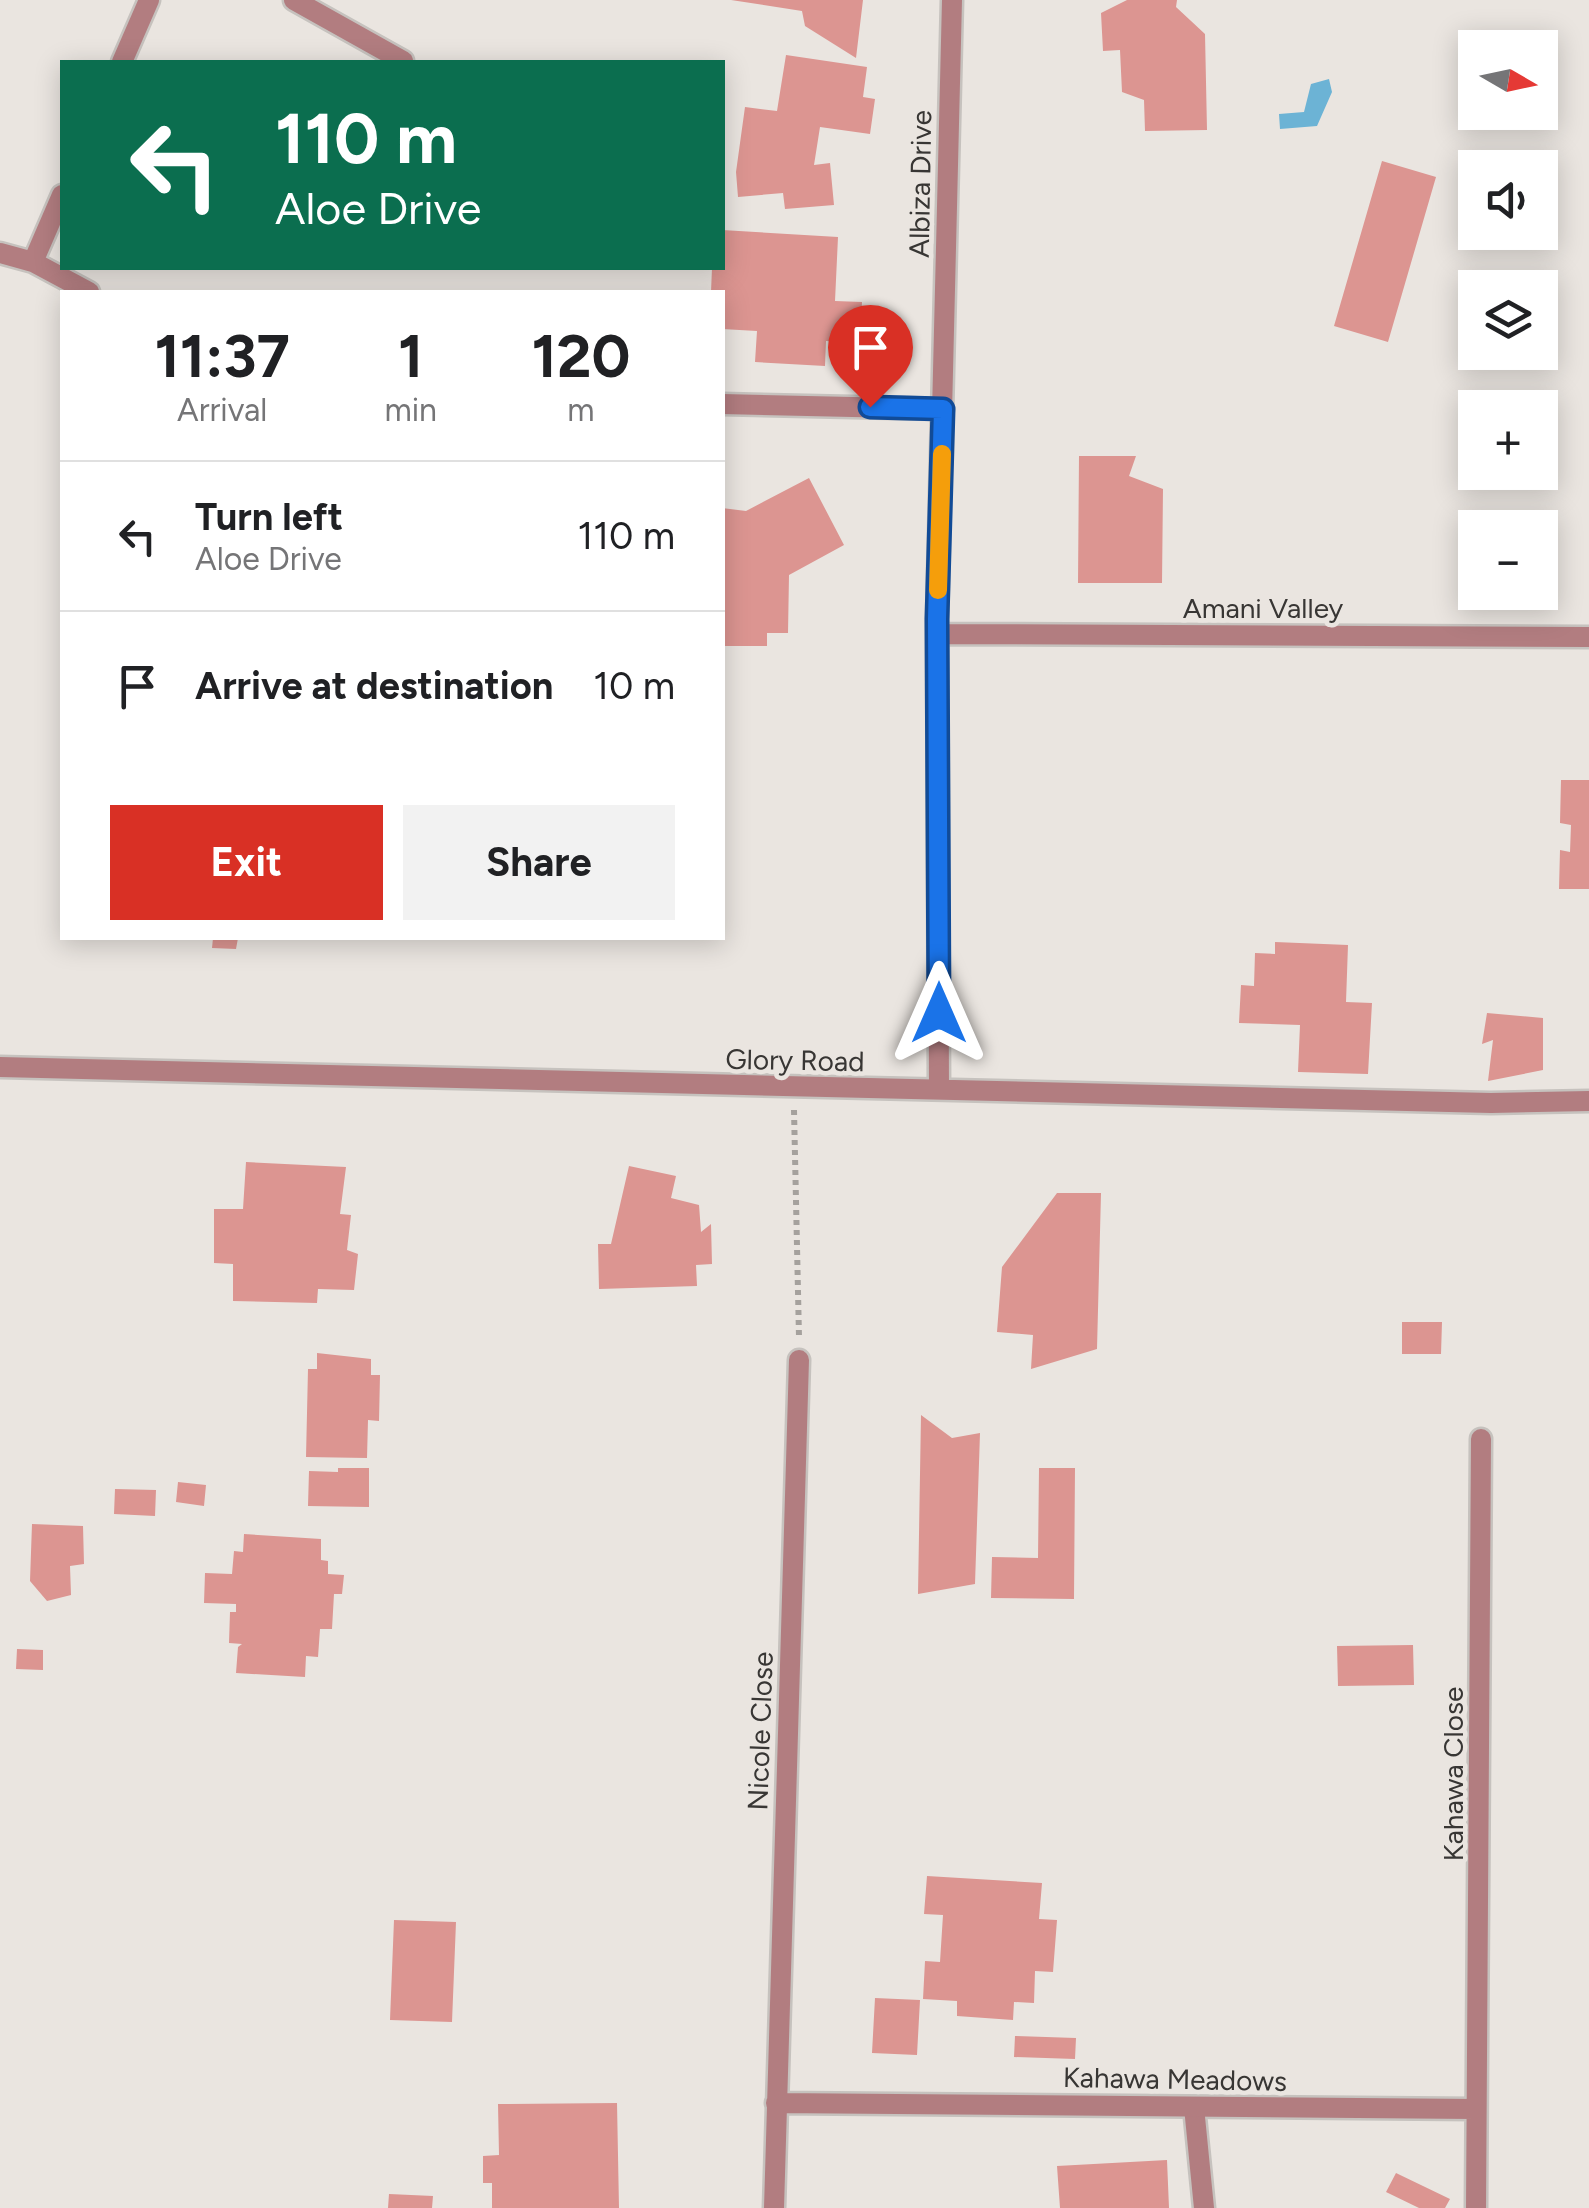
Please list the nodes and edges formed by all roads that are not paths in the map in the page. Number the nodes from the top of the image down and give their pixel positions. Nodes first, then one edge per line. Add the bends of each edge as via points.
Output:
1 (149, 0) edge
2 (294, 0) edge
3 (952, 0) edge
4 (123, 60) edge
5 (401, 60) edge
6 (60, 199) edge
7 (0, 253) edge
8 (32, 262) junction
9 (85, 290) edge
10 (725, 404) edge
11 (943, 409) junction
12 (937, 634) junction
13 (1589, 637) edge
14 (0, 1067) edge
15 (939, 1089) junction
16 (1589, 1101) edge
17 (799, 1360) road end
18 (1482, 1439) dead end
19 (776, 2103) junction
20 (1194, 2106) junction
21 (1475, 2109) junction
22 (774, 2208) edge
23 (1204, 2208) edge
24 (1476, 2208) edge

1 - 4 street
2 - 5 street
3 - 11 street, Albiza Drive
6 - 8 street
7 - 8 street
8 - 9 street
10 - 11 street
11 - 12 street, Albiza Drive
12 - 13 street, Amani Valley
12 - 15 street, Albiza Drive
14 - 15 street, Glory Road
15 - 16 street, Glory Road
17 - 19 street, Nicole Close
18 - 21 street, Kahawa Close
19 - 20 street, Kahawa Meadows
19 - 22 street, Nicole Close
20 - 21 street, Kahawa Meadows
20 - 23 street
21 - 24 street

